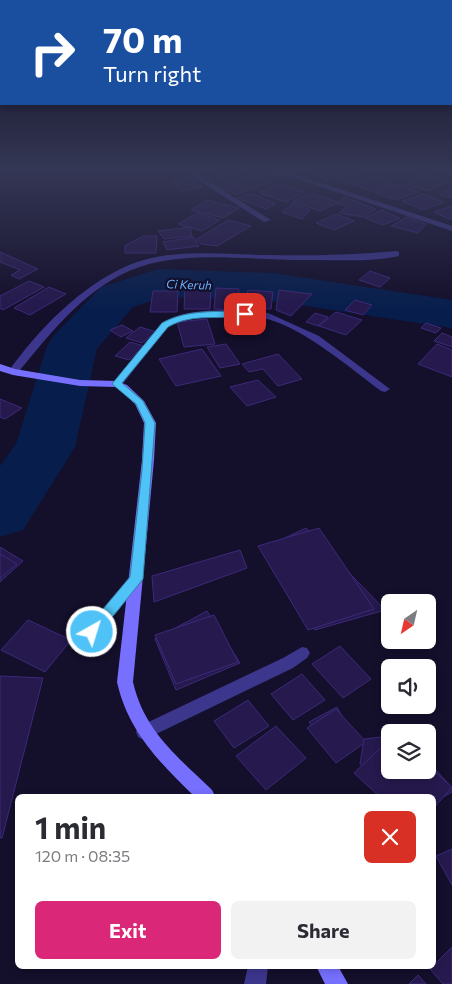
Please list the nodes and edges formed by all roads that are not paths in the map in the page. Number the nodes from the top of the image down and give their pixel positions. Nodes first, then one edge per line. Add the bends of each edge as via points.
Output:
1 (262, 217) edge
2 (416, 217) edge
3 (267, 220) dead end
4 (452, 229) edge
5 (396, 254) dead end
6 (0, 367) edge
7 (13, 372) junction
8 (117, 384) junction
9 (385, 389) dead end
10 (136, 579) junction
11 (81, 646) dead end
12 (302, 653) dead end
13 (144, 732) junction
14 (204, 794) edge
15 (257, 969) edge
16 (328, 969) edge
17 (254, 984) edge
18 (337, 984) edge

1 - 3 street
2 - 4 street
5 - 7 street via 344,258 162,259 132,267 105,282 62,315
6 - 7 street
7 - 8 street
8 - 9 street via 165,325 175,319 194,315 245,314 265,315 316,338
8 - 10 street via 140,403 150,423
10 - 11 street
10 - 13 street via 125,682 128,700
12 - 13 street via 288,663
13 - 14 street
15 - 17 street
16 - 18 street

